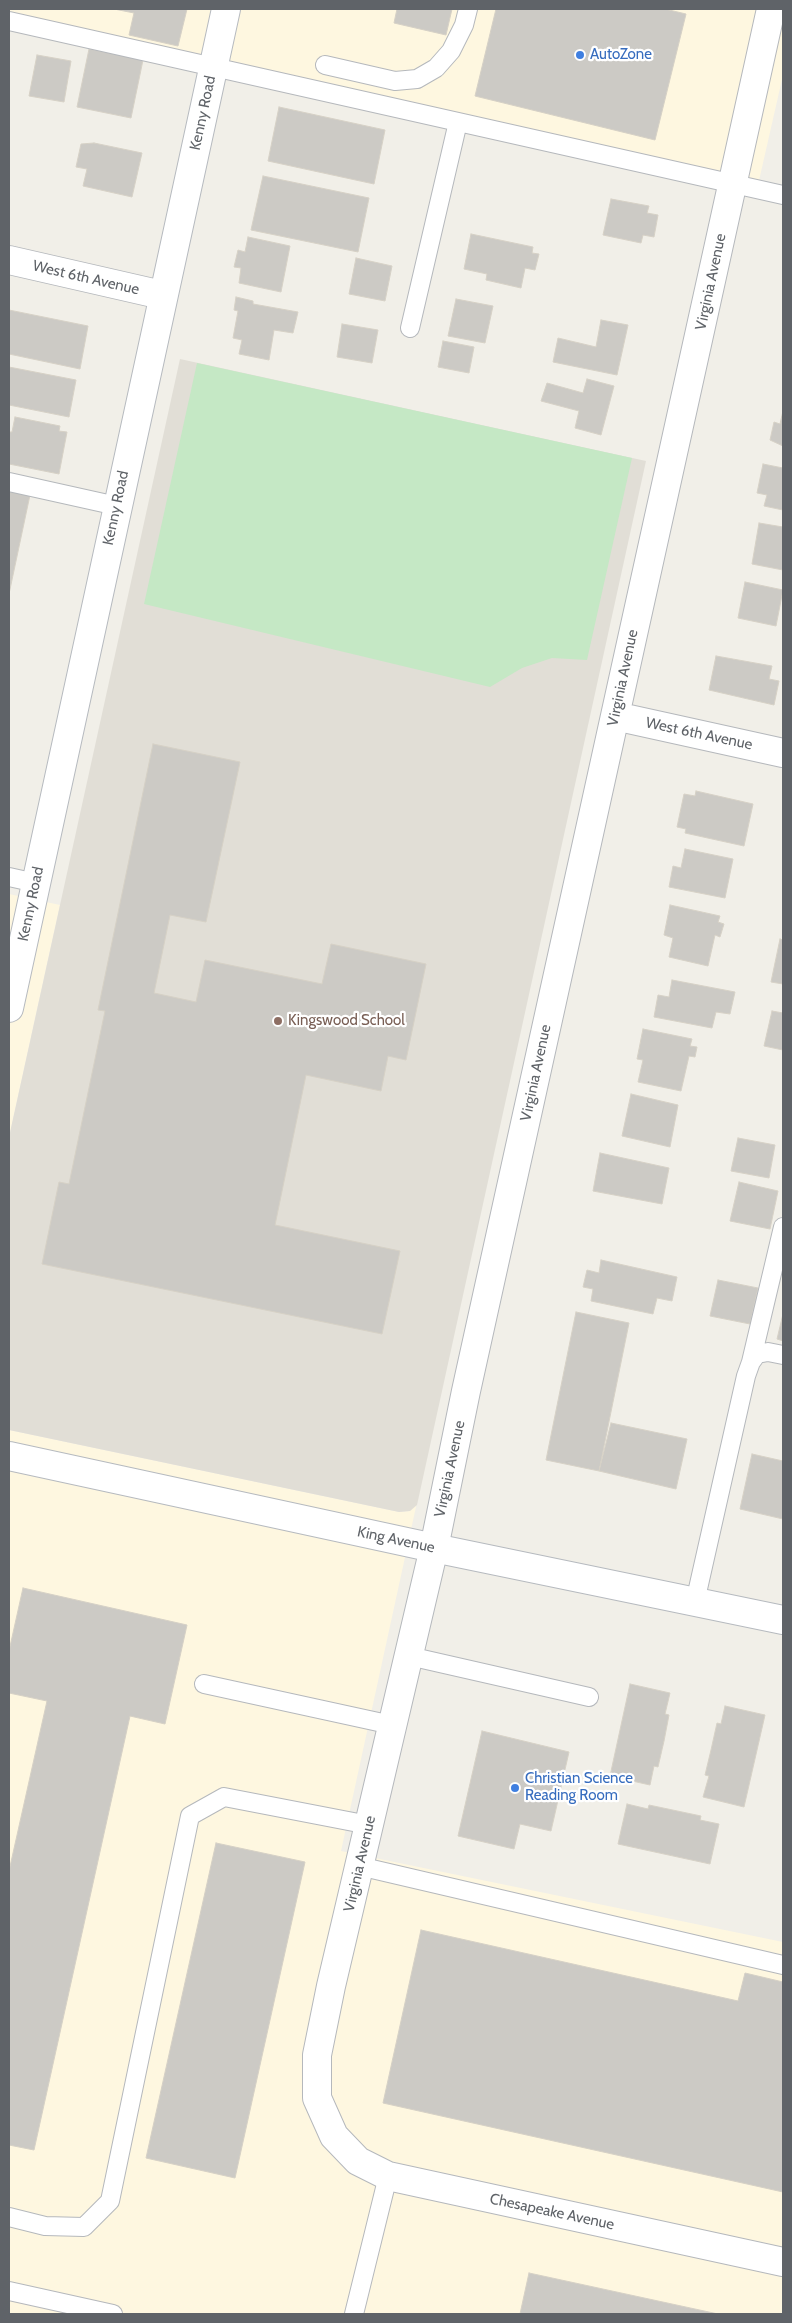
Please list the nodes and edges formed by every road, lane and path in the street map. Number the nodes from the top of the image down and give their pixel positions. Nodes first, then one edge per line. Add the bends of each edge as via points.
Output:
1 (226, 9) edge
2 (468, 9) edge
3 (771, 9) edge
4 (9, 21) edge
5 (325, 65) dead end
6 (213, 67) junction
7 (458, 122) junction
8 (733, 184) junction
9 (783, 195) edge
10 (9, 260) edge
11 (162, 295) junction
12 (410, 328) dead end
13 (9, 482) edge
14 (117, 506) junction
15 (615, 716) junction
16 (783, 753) edge
17 (9, 877) edge
18 (36, 883) junction
19 (9, 1008) edge
20 (783, 1227) edge
21 (783, 1355) edge
22 (751, 1362) junction
23 (9, 1456) edge
24 (434, 1548) junction
25 (695, 1602) junction
26 (783, 1620) edge
27 (409, 1656) junction
28 (204, 1684) dead end
29 (589, 1696) dead end
30 (392, 1726) junction
31 (369, 1825) junction
32 (359, 1866) junction
33 (783, 1965) edge
34 (334, 2136) joint
35 (388, 2176) junction
36 (9, 2217) edge
37 (783, 2262) edge
38 (9, 2291) edge
39 (113, 2314) edge
40 (354, 2314) edge

1 - 6 street, Kenny Road
2 - 5 lane via 451,51 436,68 417,79 395,81
3 - 8 street, Virginia Avenue
4 - 6 lane
6 - 7 lane
6 - 11 street, Kenny Road
7 - 8 lane
7 - 12 lane
8 - 9 lane
8 - 15 street, Virginia Avenue
10 - 11 street, West 6th Avenue
11 - 14 street, Kenny Road
13 - 14 lane
14 - 18 street, Kenny Road
15 - 16 street, West 6th Avenue
15 - 24 street, Virginia Avenue
17 - 18 lane
18 - 19 street, Kenny Road
20 - 22 lane
21 - 22 lane via 757,1354
22 - 25 lane
23 - 24 street, King Avenue
24 - 25 street, King Avenue
24 - 27 street, Virginia Avenue
25 - 26 street, King Avenue
27 - 29 lane
27 - 30 street, Virginia Avenue
28 - 30 lane
30 - 31 street, Virginia Avenue
31 - 32 street, Virginia Avenue
31 - 36 lane via 224,1797 190,1816 110,2201 84,2226 45,2226
32 - 33 lane
32 - 34 street, Virginia Avenue via 317,2055 317,2098
34 - 35 street, Chesapeake Avenue via 358,2160
35 - 37 street, Chesapeake Avenue
35 - 40 lane
38 - 39 lane

